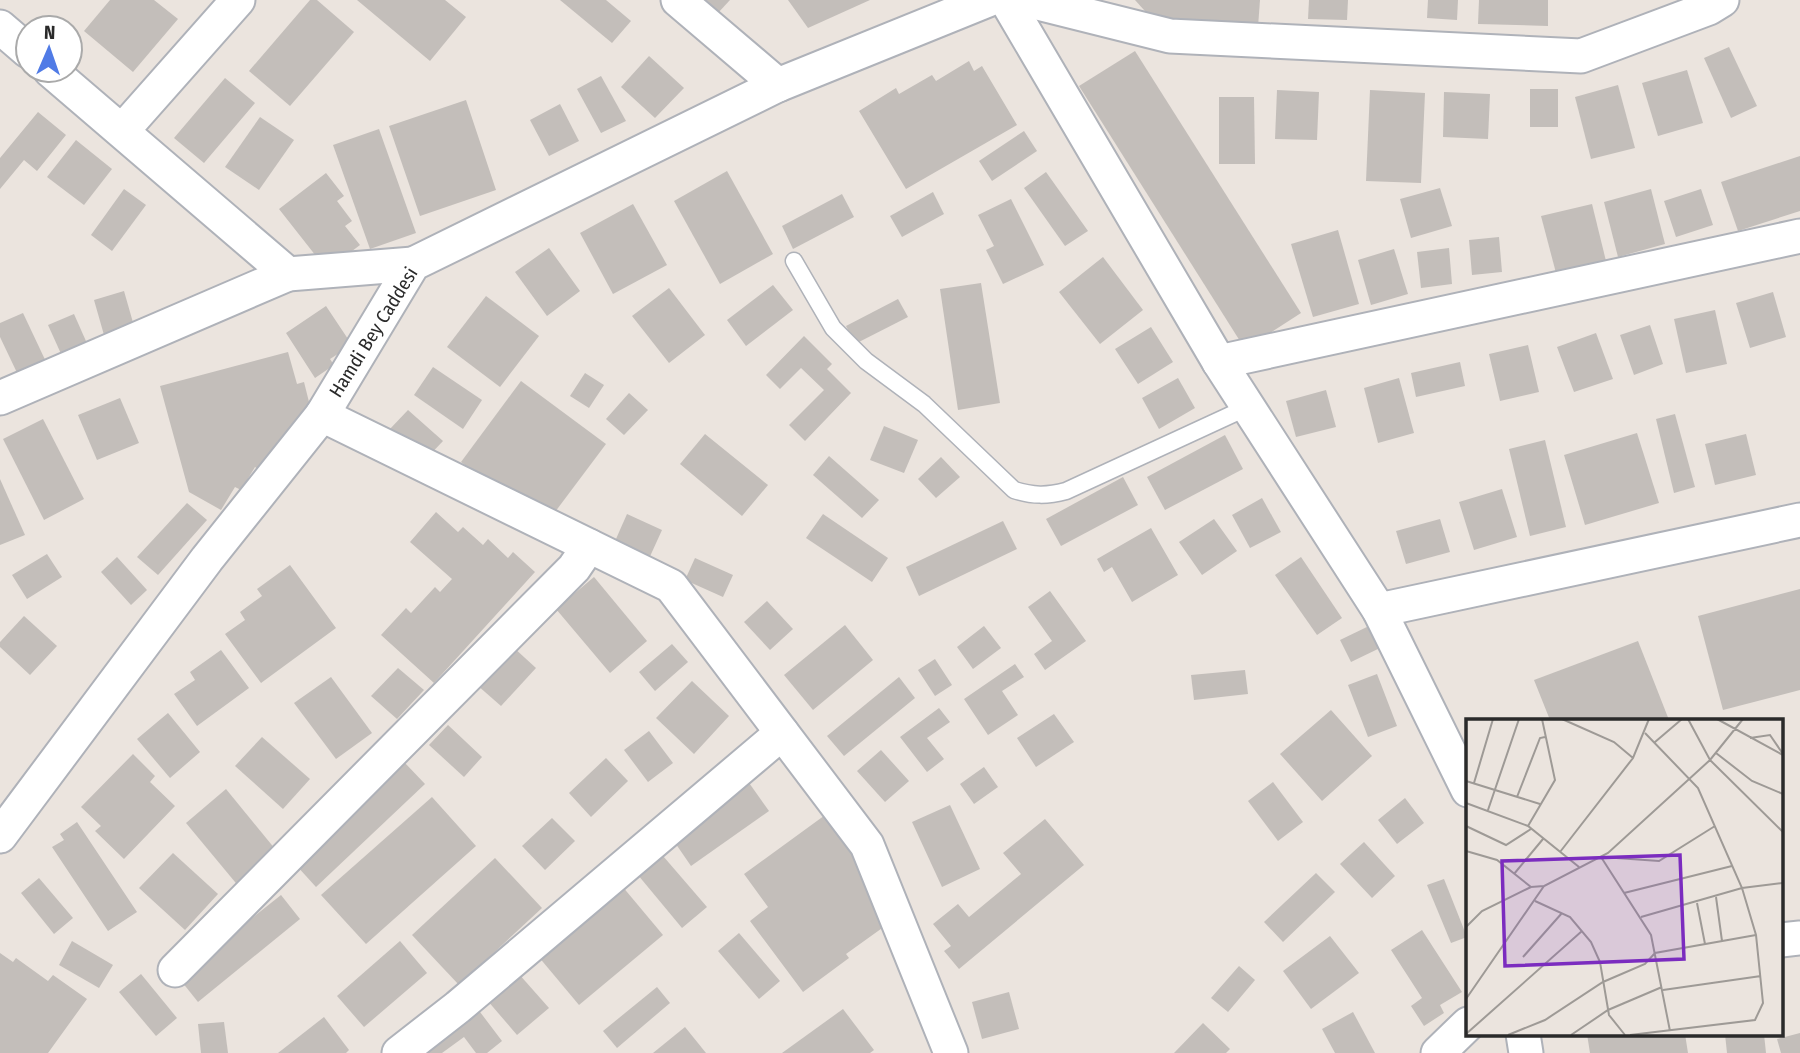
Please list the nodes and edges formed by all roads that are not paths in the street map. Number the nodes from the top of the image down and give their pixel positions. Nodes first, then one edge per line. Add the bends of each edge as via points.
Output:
1 (238, 0) edge
2 (678, 0) edge
3 (988, 0) edge
4 (1006, 0) edge
5 (1026, 0) edge
6 (1722, 0) edge
7 (0, 27) edge
8 (14, 39) edge
9 (67, 84) edge
10 (778, 85) junction
11 (122, 131) junction
12 (1800, 236) edge
13 (794, 261) dead end
14 (413, 264) junction
15 (288, 274) junction
16 (1219, 362) junction
17 (0, 398) edge
18 (1248, 407) junction
19 (322, 415) junction
20 (1800, 520) edge
21 (589, 546) junction
22 (1380, 610) junction
23 (782, 733) junction
24 (1466, 786) edge
25 (0, 836) edge
26 (175, 970) dead end
27 (1466, 1026) edge
28 (399, 1053) edge
29 (951, 1053) edge
30 (1438, 1053) edge

1 - 11 street
2 - 10 street
3 - 10 street, Hamdi Bey Caddesi
4 - 16 street
5 - 6 street via 1170,36 1581,56
7 - 8 street
9 - 11 street
10 - 14 street, Hamdi Bey Caddesi
11 - 15 street
12 - 16 street
13 - 18 lane via 833,328 1014,490 1026,494 1066,491
14 - 15 street
14 - 19 street, Hamdi Bey Caddesi
15 - 17 street
16 - 18 street
18 - 22 street
19 - 21 street
19 - 25 street, Hamdi Bey Caddesi via 207,559
20 - 22 street
21 - 23 street via 671,586
21 - 26 street via 574,568
22 - 24 street
23 - 28 street
23 - 29 street via 867,845
27 - 30 street

